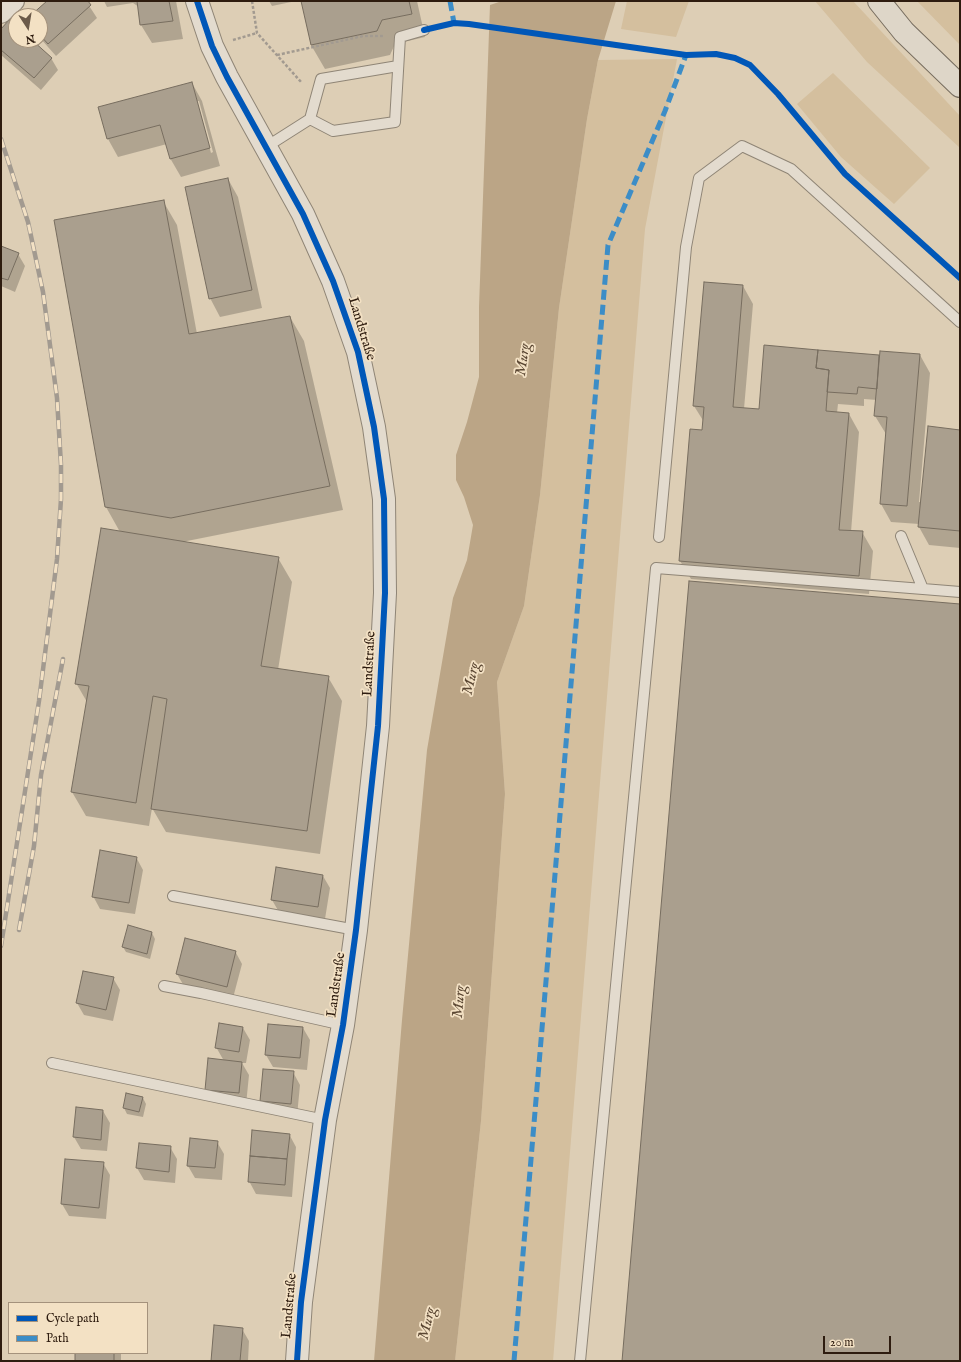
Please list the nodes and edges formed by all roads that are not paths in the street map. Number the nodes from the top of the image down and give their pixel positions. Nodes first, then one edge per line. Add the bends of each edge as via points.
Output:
1 (14, 1) edge
2 (197, 1) edge
3 (879, 1) edge
4 (1, 13) edge
5 (424, 30) dead end
6 (398, 66) junction
7 (960, 86) edge
8 (310, 119) junction
9 (266, 147) junction
10 (960, 322) edge
11 (901, 536) dead end
12 (659, 537) dead end
13 (923, 589) junction
14 (960, 592) edge
15 (173, 896) dead end
16 (356, 930) junction
17 (164, 986) dead end
18 (343, 1025) junction
19 (52, 1063) dead end
20 (325, 1120) junction
21 (297, 1361) edge
22 (580, 1361) edge

1 - 4 street
2 - 9 street, Landstraße via 212,46
3 - 7 main road via 904,32
5 - 6 lane via 400,37
6 - 8 lane via 321,79
6 - 8 lane via 396,122 333,131
8 - 9 lane
9 - 16 street, Landstraße via 303,214 333,281 358,352 374,427 384,499 386,593 378,726
10 - 12 lane via 791,169 742,146 699,178 686,247
11 - 13 lane
13 - 14 lane
13 - 22 lane via 656,568
15 - 16 lane
16 - 18 street, Landstraße
17 - 18 lane
18 - 20 street, Landstraße
19 - 20 lane
20 - 21 street, Landstraße via 301,1302

